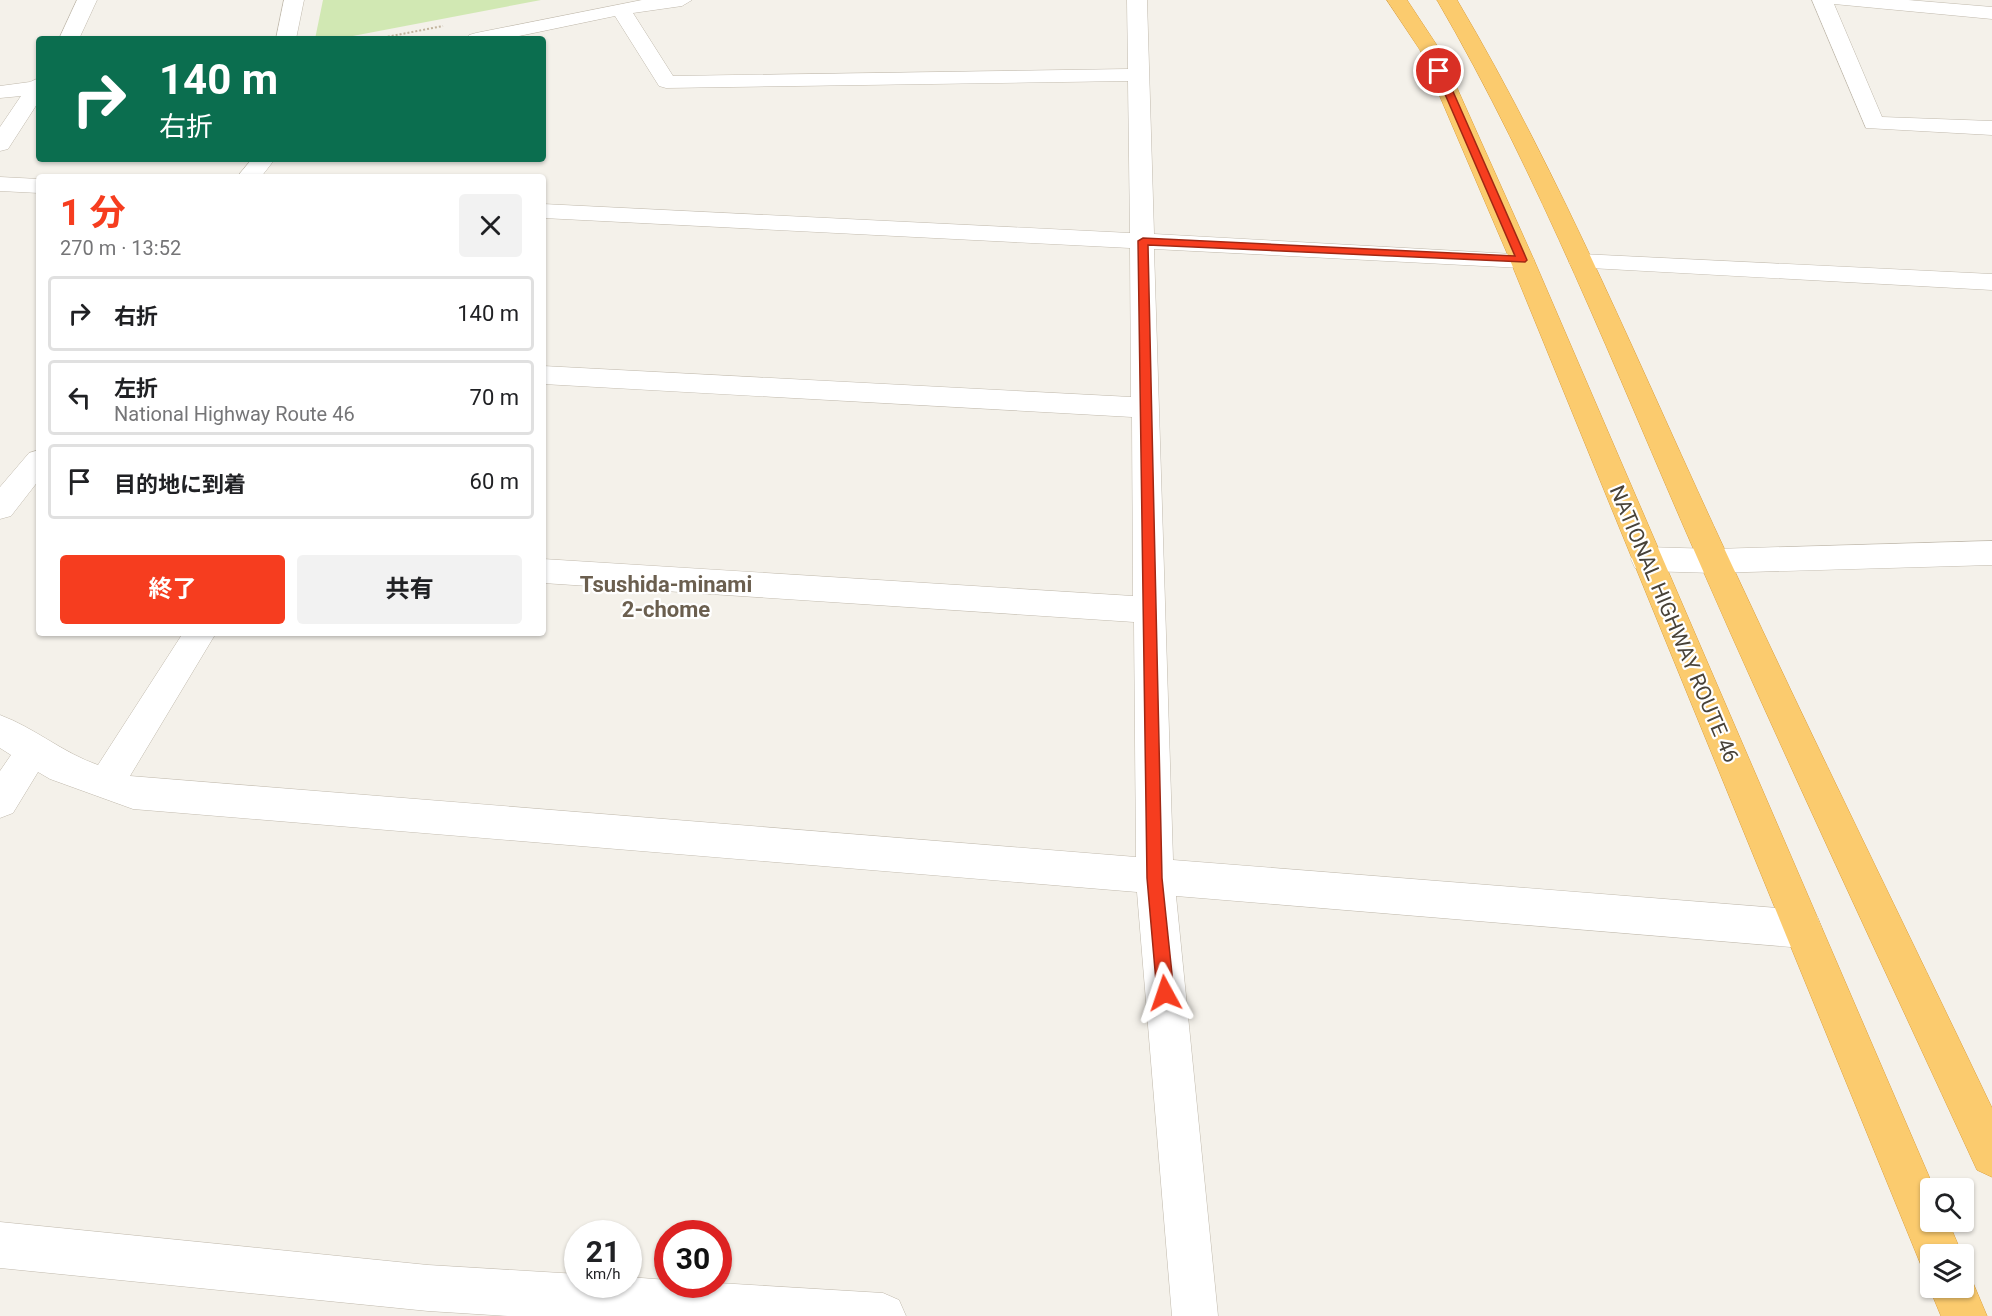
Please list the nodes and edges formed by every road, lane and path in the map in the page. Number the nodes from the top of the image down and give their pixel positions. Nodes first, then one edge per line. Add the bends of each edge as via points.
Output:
1 (87, 0) edge
2 (294, 0) edge
3 (682, 0) edge
4 (1137, 0) edge
5 (1397, 0) edge
6 (1447, 0) edge
7 (1822, 0) edge
8 (1840, 0) edge
9 (584, 8) edge
10 (621, 9) junction
11 (1992, 13) edge
12 (70, 36) edge
13 (287, 36) edge
14 (486, 36) edge
15 (1139, 75) junction
16 (36, 86) edge
17 (36, 89) edge
18 (0, 92) edge
19 (1992, 128) edge
20 (0, 144) edge
21 (262, 162) edge
22 (252, 174) edge
23 (0, 184) edge
24 (36, 186) edge
25 (546, 211) edge
26 (1143, 241) junction
27 (1522, 260) junction
28 (1581, 262) junction
29 (1992, 282) edge
30 (546, 375) edge
31 (1146, 408) junction
32 (36, 464) edge
33 (0, 508) edge
34 (1992, 553) edge
35 (1646, 559) junction
36 (1714, 561) junction
37 (546, 571) edge
38 (1150, 610) junction
39 (198, 636) edge
40 (0, 730) edge
41 (33, 750) junction
42 (106, 784) junction
43 (0, 802) edge
44 (1155, 878) junction
45 (1803, 929) junction
46 (1992, 1155) edge
47 (1934, 1244) edge
48 (0, 1245) edge
49 (1957, 1298) edge
50 (423, 1302) edge
51 (883, 1316) edge
52 (1195, 1316) edge
53 (1964, 1316) edge

1 - 12 street
2 - 13 street
3 - 10 street
4 - 15 street
5 - 27 highway, NATIONAL HIGHWAY ROUTE 46 via 1430,50
6 - 28 highway via 1474,46
7 - 19 street via 1874,123
8 - 11 street
9 - 10 street
9 - 14 street
10 - 15 street via 666,82
15 - 26 street
16 - 18 street
17 - 20 street
21 - 22 street
23 - 24 street
25 - 26 street
26 - 27 street
26 - 31 street
27 - 35 highway, NATIONAL HIGHWAY ROUTE 46
28 - 29 street
28 - 36 highway
30 - 31 street
31 - 38 street
32 - 33 street
34 - 36 street
35 - 36 street
35 - 45 highway, NATIONAL HIGHWAY ROUTE 46
36 - 46 highway
37 - 38 street
38 - 44 street
39 - 42 street
40 - 41 street
41 - 42 street via 62,768
41 - 43 street
42 - 44 street via 133,794
44 - 45 street
44 - 52 street
45 - 47 highway, NATIONAL HIGHWAY ROUTE 46
48 - 50 street
49 - 53 highway
50 - 51 street

